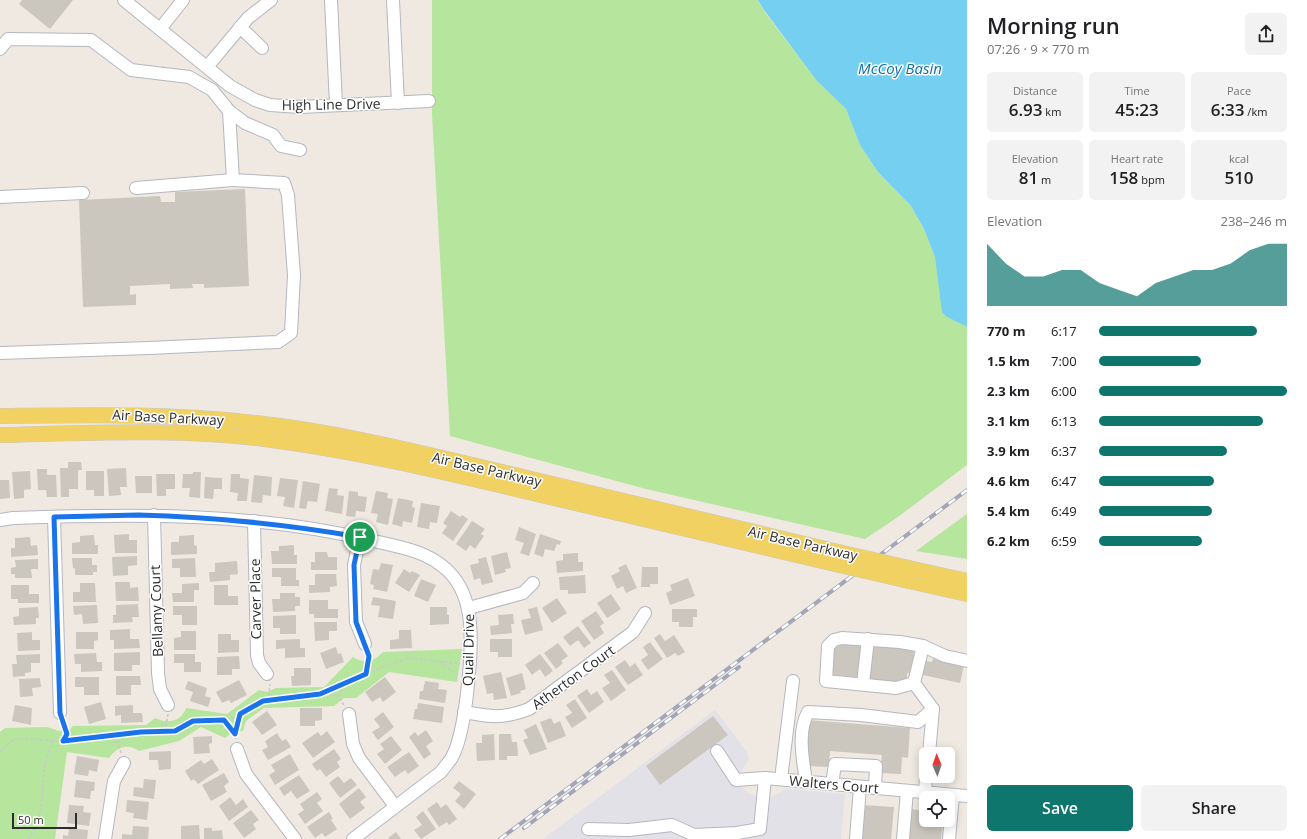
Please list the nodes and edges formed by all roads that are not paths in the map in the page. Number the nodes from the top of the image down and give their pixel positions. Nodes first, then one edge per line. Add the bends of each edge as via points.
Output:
1 (124, 0) edge
2 (183, 0) edge
3 (271, 0) edge
4 (331, 0) edge
5 (393, 0) edge
6 (240, 27) junction
7 (160, 29) junction
8 (262, 48) dead end
9 (0, 49) edge
10 (207, 67) junction
11 (429, 101) dead end
12 (398, 102) junction
13 (336, 105) junction
14 (229, 111) junction
15 (300, 150) dead end
16 (233, 180) junction
17 (136, 188) dead end
18 (83, 193) dead end
19 (0, 196) edge
20 (0, 353) edge
21 (0, 416) edge
22 (0, 435) edge
23 (154, 515) junction
24 (54, 517) junction
25 (0, 520) edge
26 (254, 521) junction
27 (360, 537) junction
28 (967, 581) edge
29 (532, 583) dead end
30 (967, 594) edge
31 (469, 608) junction
32 (645, 613) dead end
33 (868, 639) junction
34 (365, 644) road end
35 (923, 646) junction
36 (967, 661) edge
37 (267, 674) road end
38 (793, 680) dead end
39 (914, 683) junction
40 (863, 684) junction
41 (168, 705) road end
42 (933, 709) junction
43 (464, 712) junction
44 (60, 713) road end
45 (350, 714) road end
46 (930, 747) edge
47 (236, 749) road end
48 (717, 751) dead end
49 (124, 763) road end
50 (765, 778) junction
51 (781, 779) junction
52 (806, 782) junction
53 (832, 784) junction
54 (860, 787) junction
55 (875, 788) junction
56 (907, 791) junction
57 (919, 792) edge
58 (955, 795) edge
59 (967, 796) edge
60 (395, 806) junction
61 (950, 827) edge
62 (588, 829) dead end
63 (105, 839) edge
64 (295, 839) edge
65 (352, 839) edge
66 (856, 839) edge
67 (903, 839) edge
68 (949, 839) edge

1 - 7 street, High Line Drive
2 - 7 street
3 - 6 street via 256,10
4 - 13 street
5 - 12 street
6 - 8 street
6 - 10 street
7 - 10 street, High Line Drive
9 - 14 street via 8,39 92,40 131,70 189,77 212,90
10 - 13 street, High Line Drive via 244,95 270,105
11 - 12 street, High Line Drive
12 - 13 street, High Line Drive
14 - 15 street via 245,123 273,135 281,146
14 - 16 street
16 - 17 street
16 - 20 street via 284,183 288,195 294,275 291,333 278,342
18 - 19 street
21 - 28 main road, Air Base Parkway, bridge via 185,416 319,432
22 - 30 main road, Air Base Parkway, bridge via 185,433 317,446 397,461
23 - 24 street, Quail Drive
23 - 26 street, Quail Drive
23 - 41 street, Bellamy Court via 158,673 160,689
24 - 25 street, Quail Drive
24 - 44 street
26 - 27 street, Quail Drive
26 - 37 street, Carver Place via 257,655
27 - 31 street, Quail Drive via 415,551 434,560 448,571 458,584
27 - 34 street via 354,565 356,622
29 - 31 street via 522,593
31 - 43 street, Quail Drive via 471,649
32 - 43 street, Atherton Court via 633,632 529,709 498,717
33 - 35 street
33 - 40 street
33 - 40 street via 842,638 834,640 828,646 826,681
35 - 36 street via 945,656
35 - 39 street
38 - 51 street
39 - 40 street via 896,688
39 - 42 street
42 - 46 street
42 - 52 street via 918,722 808,712 804,718 802,739
43 - 60 street, Quail Drive via 452,758 441,772
45 - 60 street via 353,744 359,758
47 - 64 street via 246,774
48 - 50 street, Walters Court via 736,780
49 - 63 street via 114,781
50 - 51 street, Walters Court
50 - 62 street via 760,829 694,835 672,825 628,830
51 - 52 street, Walters Court
52 - 53 street, Walters Court
53 - 54 street, Walters Court
53 - 55 street via 835,764 876,766
54 - 55 street, Walters Court
54 - 66 street
55 - 56 street, Walters Court
56 - 57 street, Walters Court
56 - 67 street
58 - 59 street, Walters Court
60 - 65 street, Quail Drive
61 - 68 street

